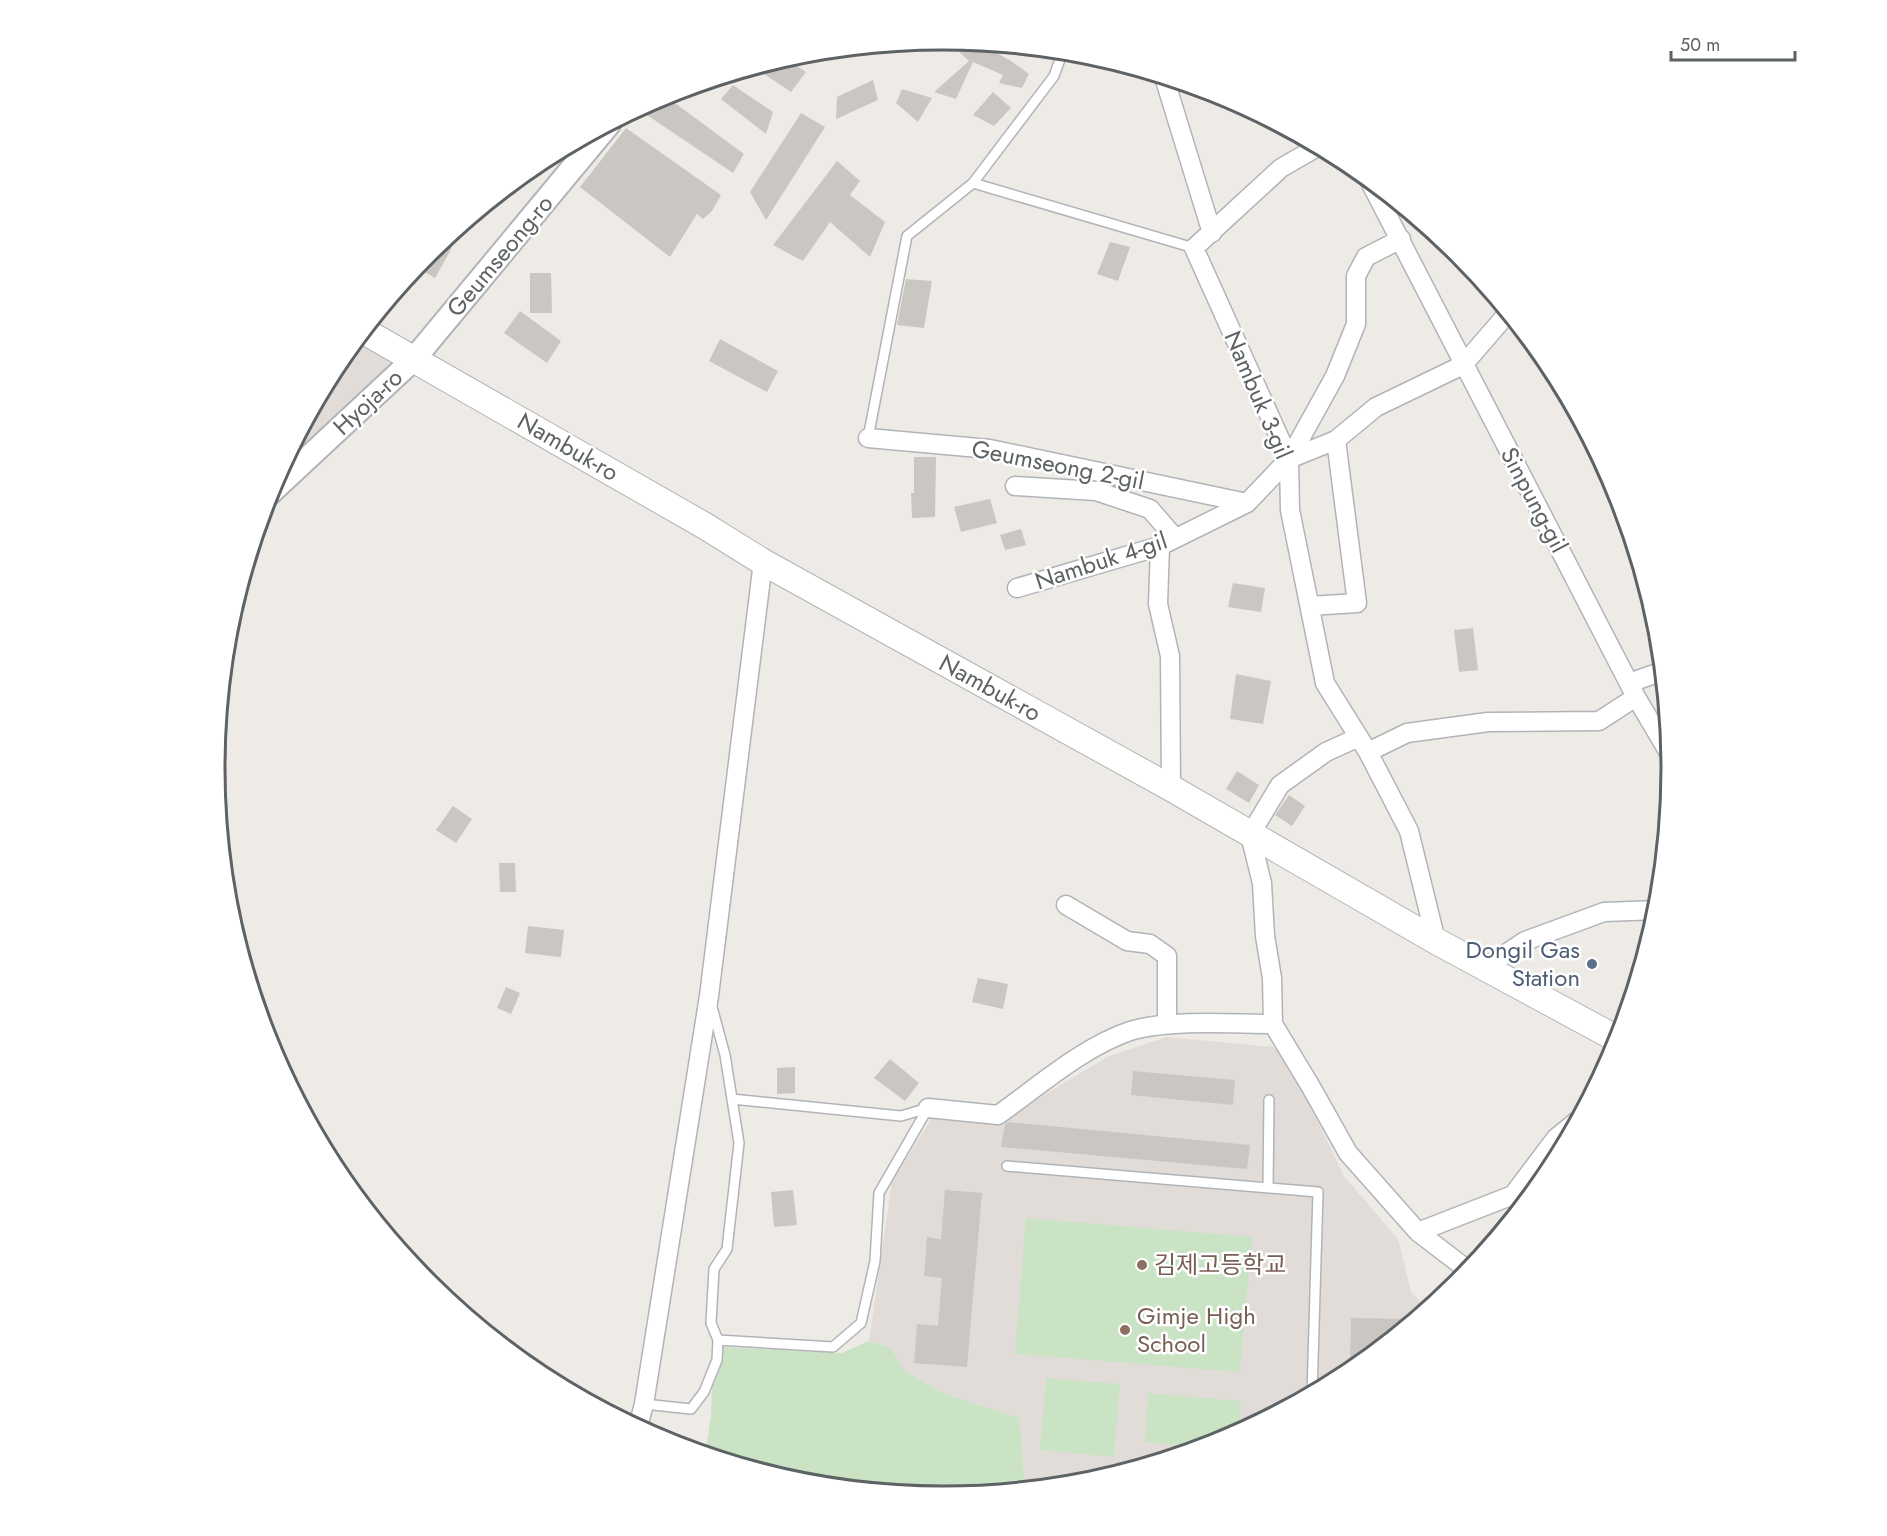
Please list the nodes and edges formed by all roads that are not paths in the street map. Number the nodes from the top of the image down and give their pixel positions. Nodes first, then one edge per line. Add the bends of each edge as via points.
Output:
1 (1060, 59) edge
2 (1167, 86) edge
3 (596, 140) edge
4 (1311, 151) edge
5 (974, 183) junction
6 (1377, 195) edge
7 (1212, 233) junction
8 (1401, 239) junction
9 (1194, 248) junction
10 (1504, 318) edge
11 (370, 335) edge
12 (414, 359) junction
13 (1463, 365) junction
14 (868, 438) joint
15 (1336, 440) junction
16 (1289, 459) junction
17 (287, 477) edge
18 (1015, 486) dead end
19 (1247, 503) junction
20 (1167, 542) junction
21 (763, 562) junction
22 (1017, 588) dead end
23 (1310, 606) junction
24 (1656, 675) edge
25 (1632, 690) junction
26 (1661, 739) edge
27 (1364, 745) junction
28 (1171, 788) junction
29 (1250, 836) junction
30 (1066, 904) dead end
31 (1647, 910) edge
32 (1436, 941) junction
33 (1486, 967) junction
34 (709, 996) junction
35 (1167, 1024) junction
36 (1273, 1024) junction
37 (1610, 1035) edge
38 (732, 1099) junction
39 (1269, 1100) dead end
40 (928, 1108) junction
41 (1562, 1133) edge
42 (1007, 1166) dead end
43 (1268, 1188) junction
44 (1418, 1232) junction
45 (1462, 1266) edge
46 (718, 1340) junction
47 (1312, 1384) edge
48 (644, 1404) junction
49 (640, 1419) edge

1 - 5 lane via 1054,76
2 - 7 street
3 - 12 street, Geumseong-ro
4 - 7 street via 1281,168
5 - 9 lane
5 - 14 lane via 907,236
6 - 8 street, Sinpung-gil
7 - 9 street
8 - 13 street, Sinpung-gil
8 - 16 street via 1366,257 1356,276 1356,324 1335,376
9 - 16 street, Nambuk 3-gil
10 - 13 street
11 - 12 main road, Nambuk-ro
12 - 17 street, Hyoja-ro
12 - 21 main road, Nambuk-ro
13 - 15 street, Nambuk 4-gil via 1376,407
13 - 25 street, Sinpung-gil
14 - 19 street, Geumseong 2-gil via 990,450
15 - 16 street, Nambuk 4-gil
15 - 23 street via 1357,603
16 - 19 street, Nambuk 4-gil
16 - 23 street, Nambuk 3-gil via 1290,510
18 - 20 street via 1096,490 1150,509
19 - 20 street, Nambuk 4-gil
20 - 22 street, Nambuk 4-gil
20 - 28 street via 1158,604 1170,656
21 - 28 main road, Nambuk-ro
21 - 34 street
23 - 27 street, Nambuk 3-gil via 1325,683
24 - 25 street
25 - 26 street, Sinpung-gil
25 - 27 street via 1599,721 1488,722 1407,733
27 - 29 street via 1326,752 1280,785
27 - 32 street, Nambuk 3-gil via 1409,831
28 - 29 main road, Nambuk-ro
29 - 32 main road, Nambuk-ro
29 - 36 street via 1262,883
30 - 35 street via 1127,941 1150,944 1167,956
31 - 33 street via 1604,912 1525,942
32 - 33 main road, Nambuk-ro
33 - 37 main road, Nambuk-ro
34 - 38 lane
34 - 48 street
35 - 36 street
35 - 40 street via 1132,1031 1098,1045 998,1115
36 - 44 street via 1348,1153
38 - 40 lane via 901,1116
38 - 46 lane via 739,1143 728,1249 714,1269 711,1323
39 - 43 lane
40 - 46 lane via 879,1193 875,1261 861,1323 833,1347
41 - 44 street via 1513,1196
42 - 43 lane
43 - 47 lane via 1318,1192
44 - 45 street
46 - 48 lane via 717,1360 704,1392 691,1409
48 - 49 street

